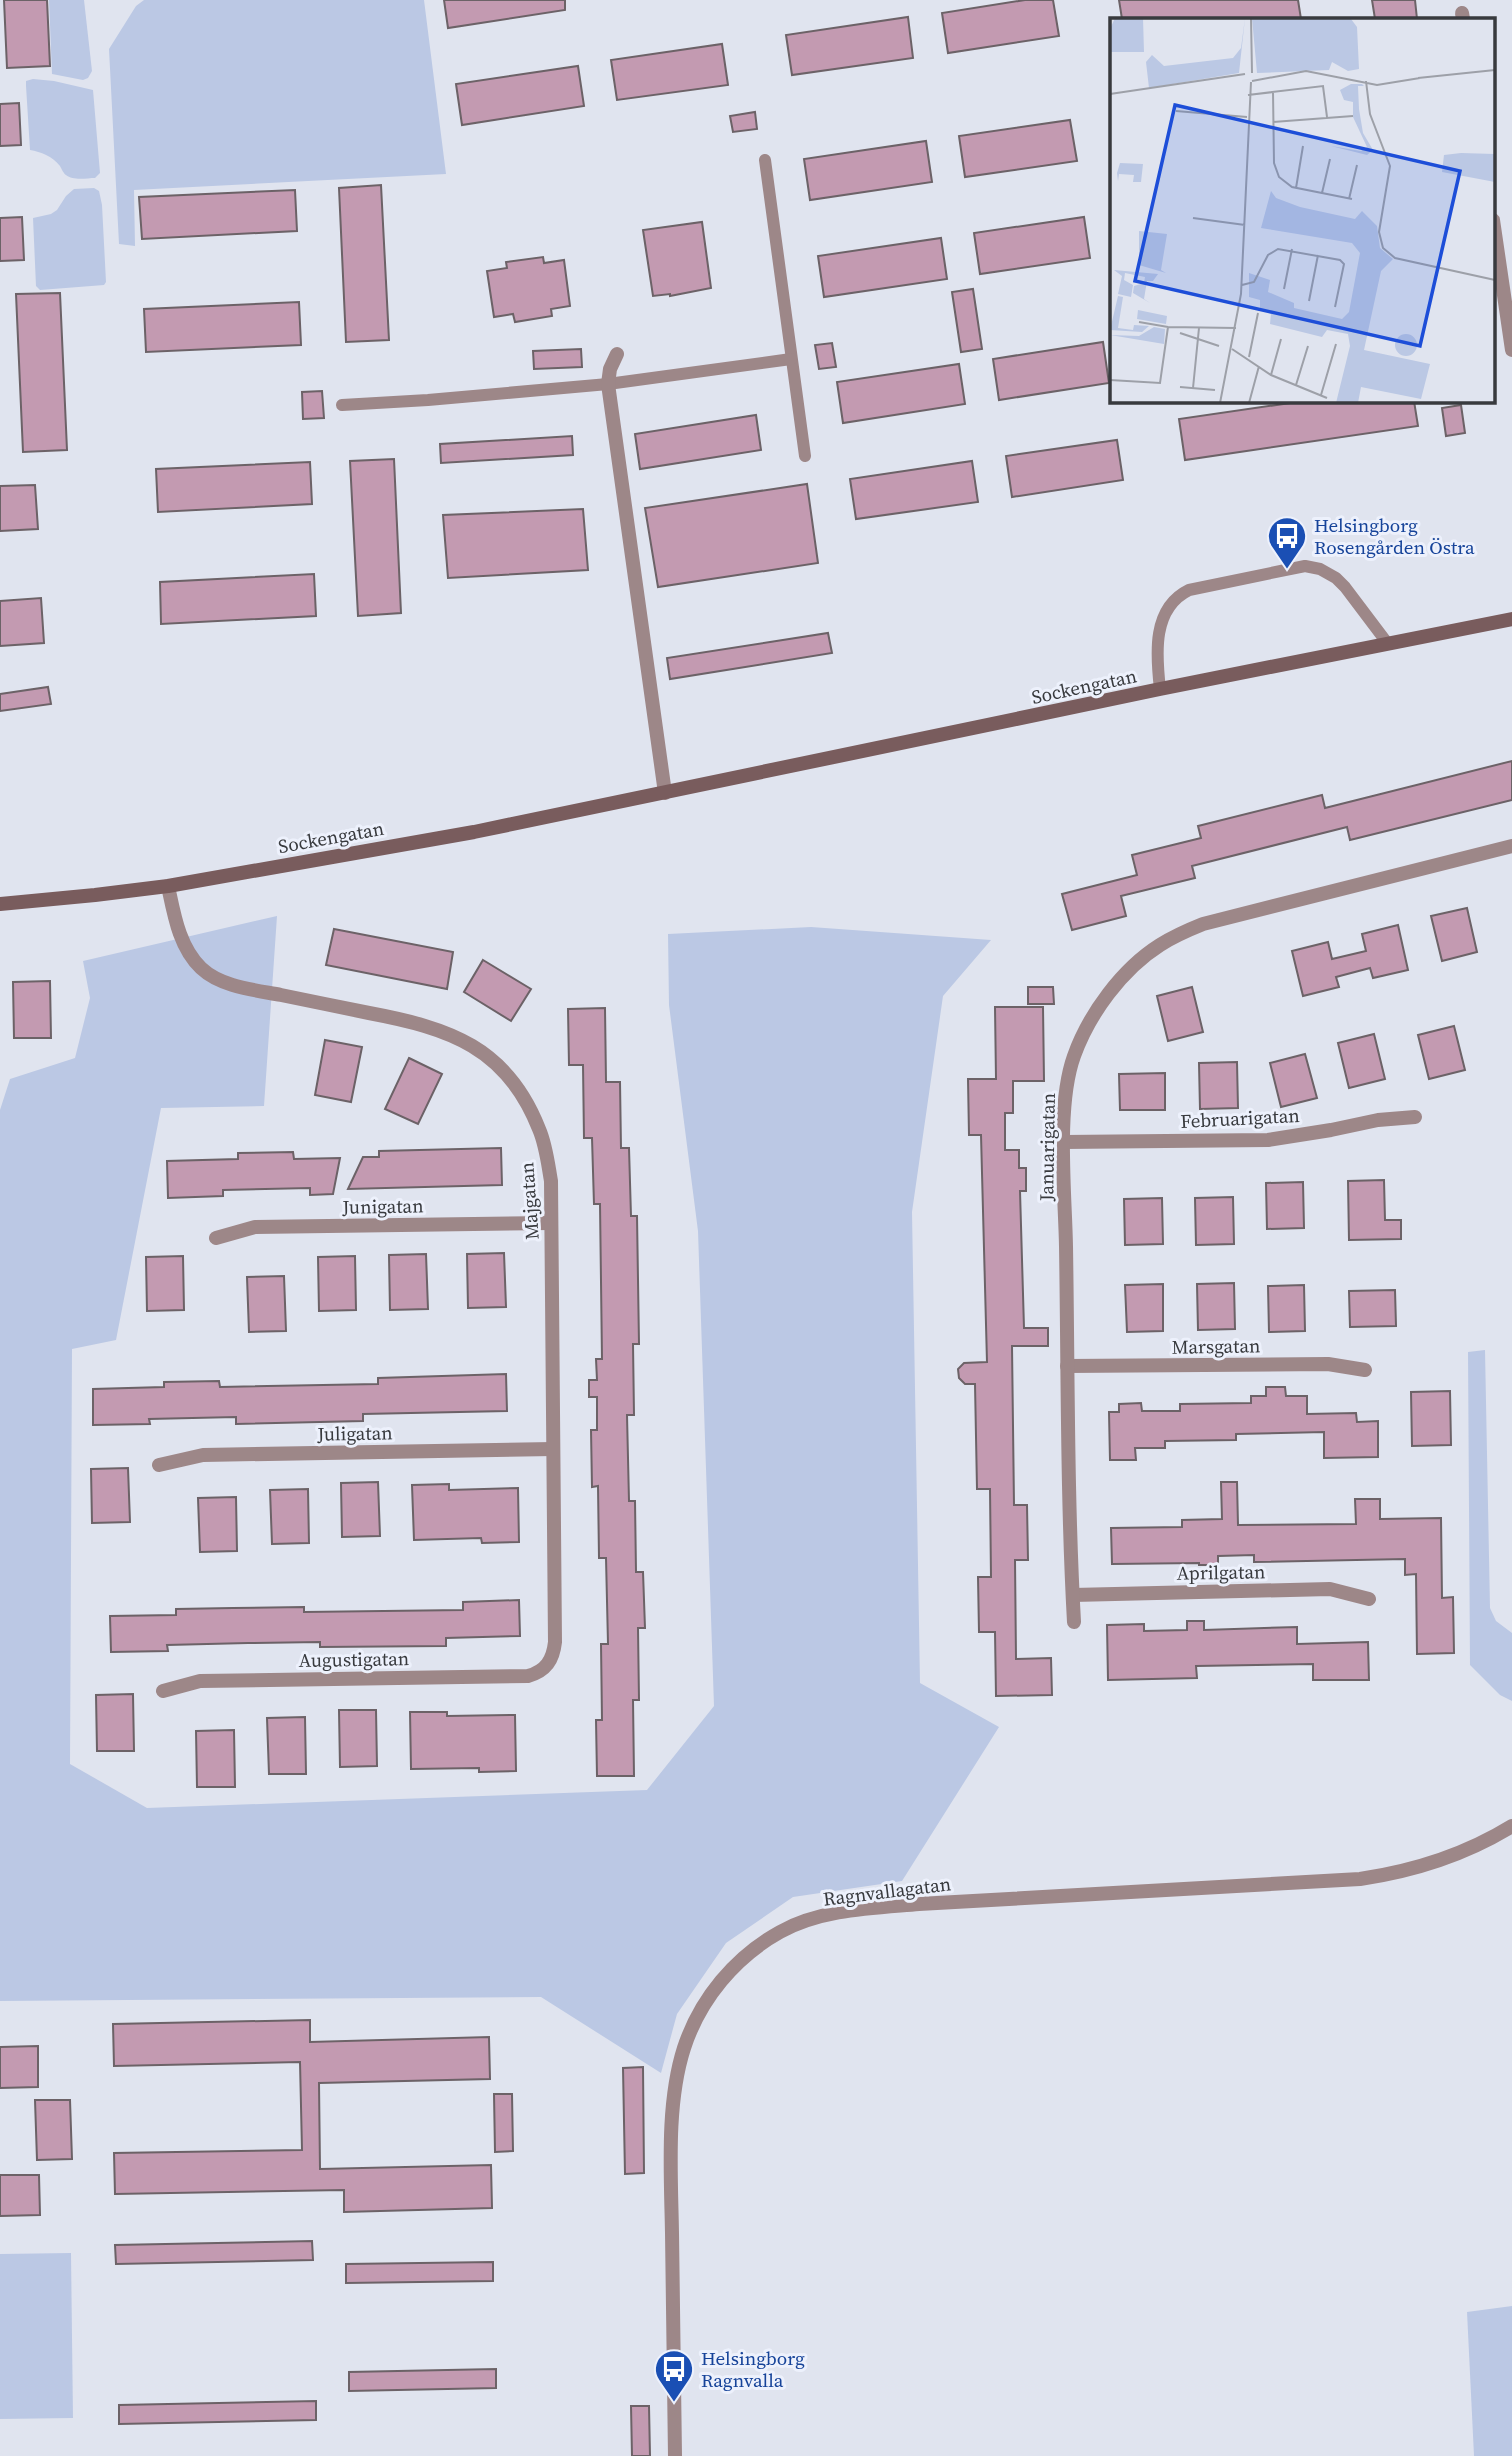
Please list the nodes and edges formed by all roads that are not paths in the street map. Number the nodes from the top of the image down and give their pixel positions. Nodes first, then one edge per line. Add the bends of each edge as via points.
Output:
1 (765, 160) dead end
2 (1494, 227) edge
3 (1512, 350) edge
4 (617, 354) dead end
5 (791, 359) junction
6 (608, 384) junction
7 (342, 405) dead end
8 (806, 456) dead end
9 (1512, 619) edge
10 (1388, 644) junction
11 (1160, 689) junction
12 (665, 793) junction
13 (1512, 846) edge
14 (168, 886) junction
15 (0, 904) edge
16 (1415, 1118) dead end
17 (1064, 1142) junction
18 (551, 1223) junction
19 (216, 1238) dead end
20 (1068, 1366) junction
21 (1365, 1370) dead end
22 (553, 1449) junction
23 (159, 1465) dead end
24 (1073, 1595) junction
25 (1369, 1599) dead end
26 (1074, 1622) dead end
27 (545, 1669) joint
28 (163, 1691) dead end
29 (1512, 1826) edge
30 (675, 2456) edge

1 - 5 lane
2 - 3 street
4 - 6 street
5 - 6 lane
5 - 8 lane
6 - 7 lane
6 - 12 street
9 - 10 street, Sockengatan
10 - 11 street, Sockengatan
10 - 11 lane via 1336,578 1312,567 1287,570 1189,590 1175,598 1158,639
11 - 12 street, Sockengatan
12 - 14 street, Sockengatan
13 - 17 street, Januarigatan via 1226,917 1158,946 1099,1007 1080,1041 1068,1079
14 - 15 street, Sockengatan
14 - 18 street, Majgatan via 182,939 201,968 214,977 252,990 413,1021 459,1037 488,1056 518,1088 540,1131 551,1181
16 - 17 street, Februarigatan via 1268,1140
17 - 20 street, Januarigatan
18 - 19 street, Junigatan via 254,1227
18 - 22 street, Majgatan
20 - 21 street, Marsgatan via 1328,1364
20 - 24 street, Januarigatan
22 - 23 street, Juligatan via 203,1455
22 - 27 street, Majgatan via 555,1642
24 - 25 street, Aprilgatan via 1330,1589
24 - 26 street, Januarigatan
27 - 28 street, Augustigatan via 528,1676 200,1681
29 - 30 street, Ragnvallagatan via 1465,1851 1391,1874 857,1910 781,1931 751,1952 708,1998 685,2045 675,2086 671,2199

